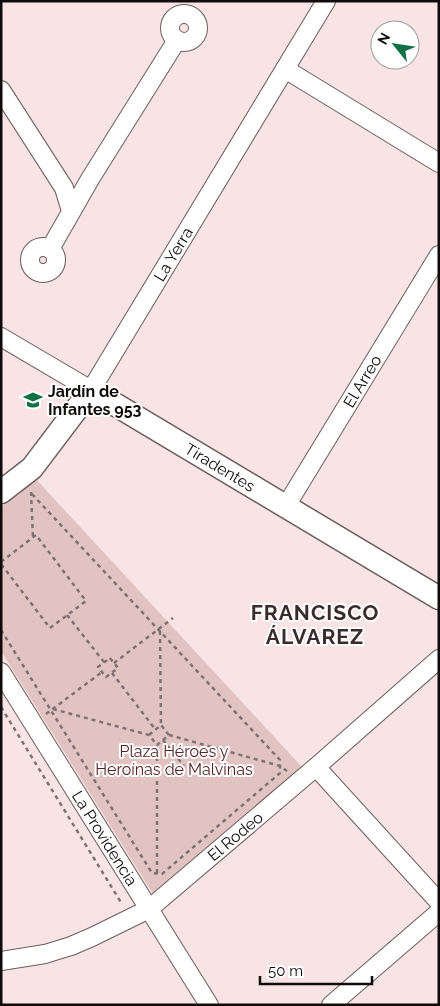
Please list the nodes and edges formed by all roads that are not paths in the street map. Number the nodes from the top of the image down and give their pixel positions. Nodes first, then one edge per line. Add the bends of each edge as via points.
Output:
1 (326, 1) edge
2 (177, 40) dead end
3 (284, 69) junction
4 (1, 90) edge
5 (439, 163) edge
6 (56, 176) junction
7 (90, 179) junction
8 (71, 211) junction
9 (50, 249) dead end
10 (439, 256) edge
11 (1, 336) edge
12 (91, 390) junction
13 (1, 492) edge
14 (286, 506) junction
15 (439, 598) edge
16 (439, 659) edge
17 (1, 672) edge
18 (316, 767) junction
19 (439, 902) edge
20 (149, 908) junction
21 (439, 912) edge
22 (1, 961) edge
23 (208, 1005) edge
24 (331, 1005) edge

1 - 3 street, La Yerra
2 - 7 street
3 - 5 street
3 - 12 street, La Yerra
4 - 6 street
6 - 7 street
6 - 8 street via 64,188
7 - 8 street
8 - 9 street
10 - 14 street, El Arreo
11 - 12 street, Tiradentes
12 - 13 street, La Yerra via 32,468
12 - 14 street, Tiradentes
14 - 15 street, Tiradentes
16 - 18 street, El Rodeo
17 - 20 street, La Providencia
18 - 19 street
18 - 20 street, El Rodeo
20 - 22 street, El Rodeo via 71,946
20 - 23 street, La Providencia
21 - 24 street

